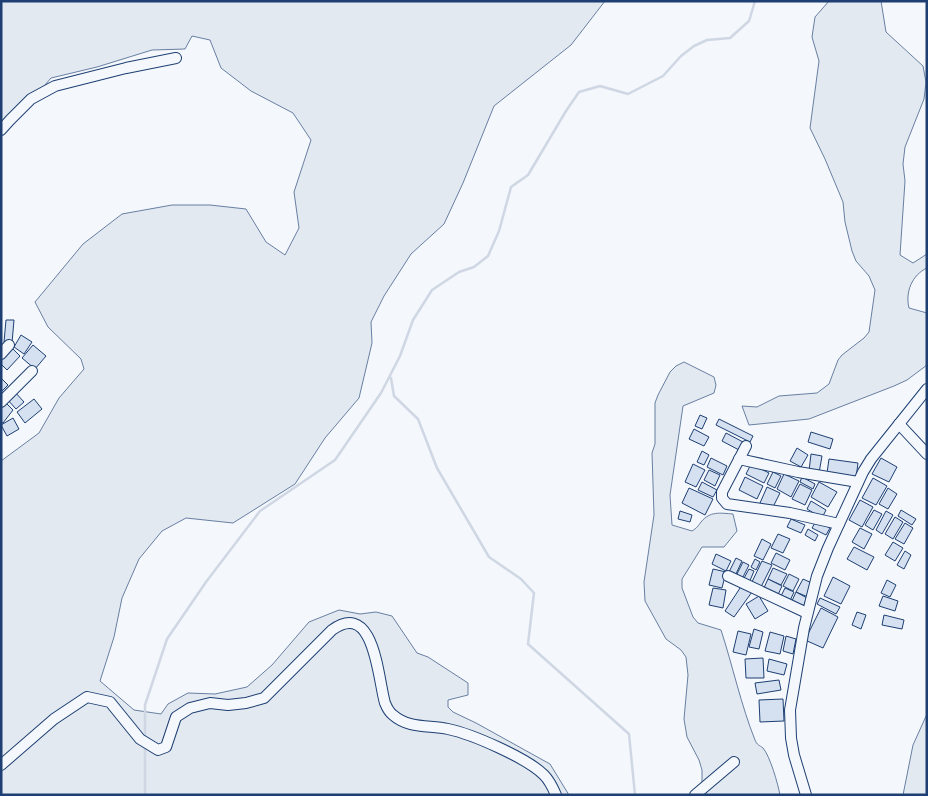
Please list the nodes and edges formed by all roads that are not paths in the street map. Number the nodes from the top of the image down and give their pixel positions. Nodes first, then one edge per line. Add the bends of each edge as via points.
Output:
1 (176, 58) dead end
2 (1, 130) edge
3 (9, 345) dead end
4 (1, 354) edge
5 (32, 371) dead end
6 (927, 389) edge
7 (1, 402) edge
8 (899, 424) junction
9 (746, 446) dead end
10 (927, 454) edge
11 (739, 459) junction
12 (858, 482) junction
13 (839, 524) junction
14 (728, 576) dead end
15 (807, 613) junction
16 (734, 762) dead end
17 (1, 765) edge
18 (556, 795) edge
19 (695, 795) edge
20 (806, 795) edge

1 - 2 street via 55,86 32,99
3 - 4 street
5 - 7 street
6 - 8 street
8 - 10 street
8 - 12 street via 871,459
9 - 11 street
11 - 12 street
11 - 13 street via 722,492 727,504
12 - 13 street
13 - 15 street via 817,576
14 - 15 street
15 - 20 street via 789,722 794,755
16 - 19 street
17 - 18 street via 54,719 87,697 110,702 140,739 158,750 166,747 176,717 190,708 210,703 228,705 264,698 332,630 351,624 360,628 372,645 385,703 392,714 414,726 449,729 490,743 544,775

